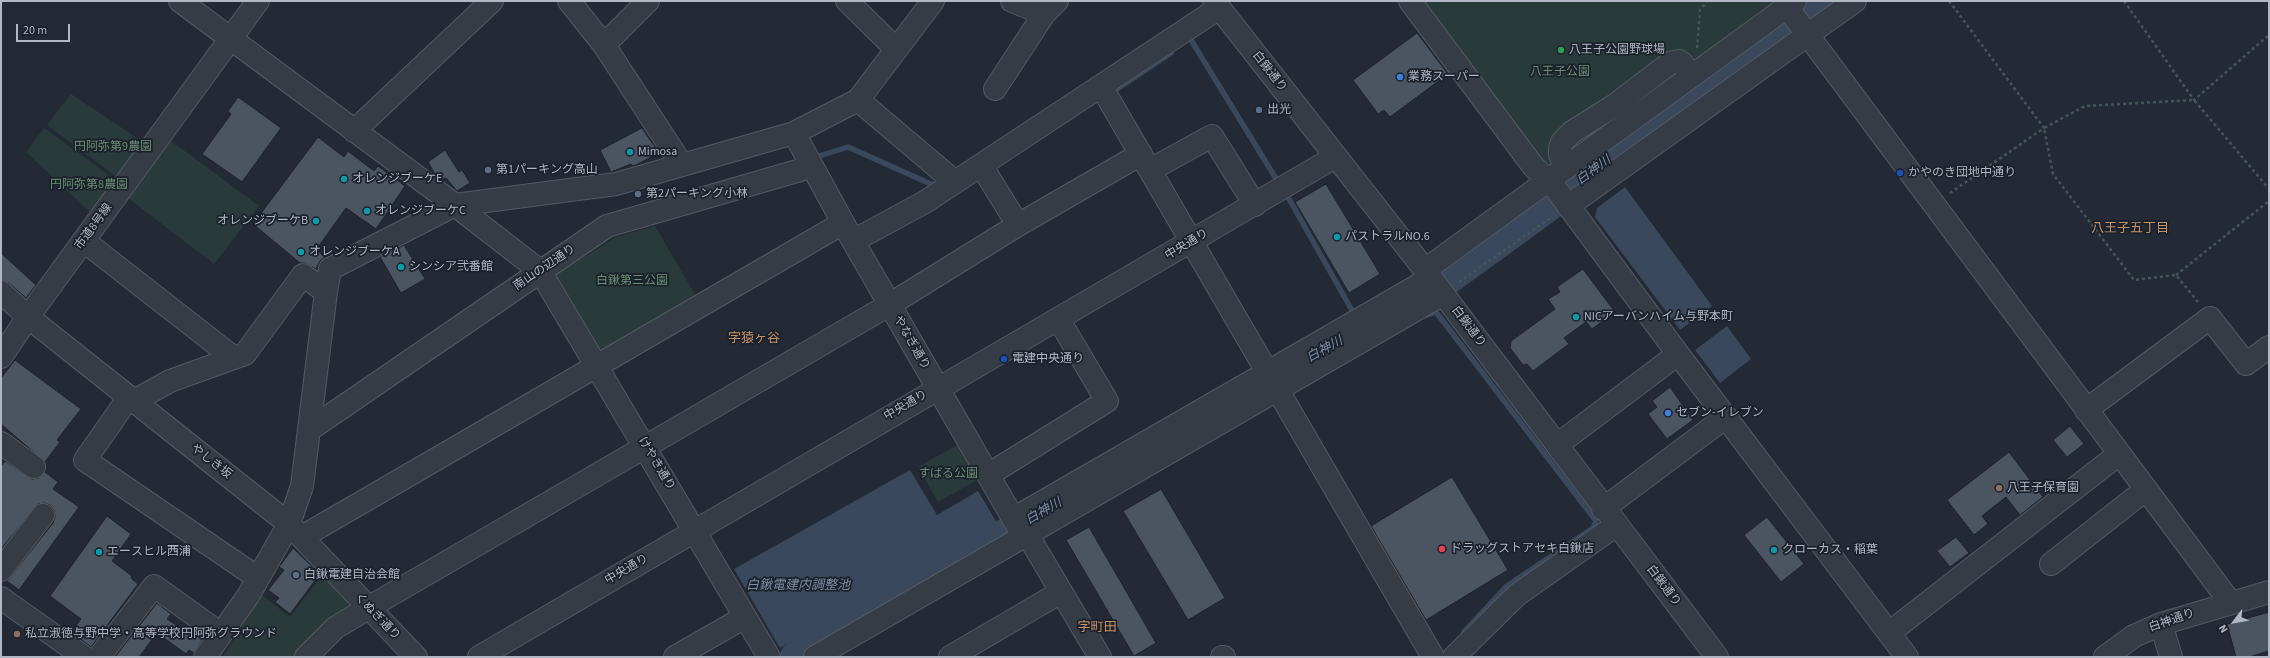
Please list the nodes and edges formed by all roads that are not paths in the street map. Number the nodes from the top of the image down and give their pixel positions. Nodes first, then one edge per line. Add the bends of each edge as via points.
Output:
1 (180, 1) edge
2 (258, 1) edge
3 (492, 1) edge
4 (569, 1) edge
5 (648, 1) edge
6 (847, 1) edge
7 (933, 1) edge
8 (1012, 1) edge
9 (1410, 1) edge
10 (1855, 1) edge
11 (1217, 5) edge
12 (1050, 8) edge
13 (1797, 17) edge
14 (231, 38) junction
15 (604, 45) junction
16 (896, 49) junction
17 (1101, 86) junction
18 (995, 89) dead end
19 (858, 100) junction
20 (354, 131) junction
21 (794, 132) junction
22 (1335, 157) junction
23 (1145, 162) junction
24 (682, 165) junction
25 (981, 165) junction
26 (811, 167) junction
27 (955, 182) junction
28 (1559, 194) junction
29 (455, 205) junction
30 (1255, 205) junction
31 (1018, 225) junction
32 (848, 232) junction
33 (84, 241) junction
34 (1192, 242) junction
35 (540, 271) junction
36 (1439, 283) junction
37 (1, 292) edge
38 (326, 292) junction
39 (889, 305) junction
40 (28, 317) junction
41 (1059, 320) junction
42 (2269, 347) edge
43 (1678, 354) junction
44 (1, 357) edge
45 (234, 358) junction
46 (598, 366) junction
47 (1273, 380) junction
48 (937, 388) junction
49 (131, 399) junction
50 (2086, 410) junction
51 (1726, 417) junction
52 (309, 430) junction
53 (1, 443) edge
54 (1557, 445) junction
55 (645, 446) junction
56 (2119, 454) junction
57 (34, 467) dead end
58 (988, 475) junction
59 (2145, 490) junction
60 (1603, 509) junction
61 (43, 515) dead end
62 (1617, 526) junction
63 (1020, 529) junction
64 (295, 530) junction
65 (695, 530) junction
66 (2051, 564) dead end
67 (1, 570) edge
68 (258, 578) junction
69 (1061, 592) junction
70 (2269, 592) edge
71 (1, 598) edge
72 (2230, 602) junction
73 (368, 608) junction
74 (746, 617) junction
75 (2161, 624) junction
76 (1889, 633) junction
77 (221, 634) junction
78 (84, 657) edge
79 (99, 657) edge
80 (205, 657) edge
81 (306, 657) edge
82 (416, 657) edge
83 (479, 657) edge
84 (675, 657) edge
85 (769, 657) edge
86 (815, 657) edge
87 (950, 657) edge
88 (1100, 657) edge
89 (1434, 657) edge
90 (1454, 657) edge
91 (1717, 657) edge
92 (1907, 657) edge
93 (2105, 657) edge
94 (2171, 657) edge

1 - 14 street
2 - 14 street, 市道8号線
3 - 20 street
4 - 15 street
5 - 15 street
6 - 16 street
7 - 16 street
8 - 12 street
9 - 28 street via 1533,166
10 - 13 street
11 - 17 street
11 - 22 street, 白鍬通り
12 - 18 street
13 - 28 street
13 - 28 street via 1696,73 1566,168
13 - 50 street
14 - 20 street
14 - 33 street, 市道8号線
15 - 24 street
16 - 19 street
17 - 23 street
17 - 25 street
19 - 21 street
19 - 27 street
20 - 29 street
21 - 24 street
21 - 26 street, やなぎ通り
22 - 30 street, 中央通り
22 - 36 street, 白鍬通り
23 - 30 street via 1212,136
23 - 31 street
23 - 34 street
24 - 29 street via 616,184
25 - 27 street
25 - 31 street
26 - 32 street, やなぎ通り
26 - 35 street, 南山の辺通り via 607,226
27 - 32 street via 925,202
28 - 36 street
28 - 43 street
29 - 35 street
29 - 38 street via 330,270
30 - 34 street, 中央通り
31 - 39 street
32 - 39 street, やなぎ通り
32 - 46 street
33 - 40 street, 市道8号線
33 - 45 street
34 - 41 street, 中央通り
34 - 47 street
35 - 46 street, けやき通り
35 - 52 street, 南山の辺通り
36 - 47 street
36 - 54 street, 白鍬通り
37 - 40 street, やしき坂
38 - 45 street via 303,275 246,354
38 - 52 street
39 - 48 street, やなぎ通り
39 - 55 street
40 - 44 street, 市道8号線
40 - 49 street, やしき坂
41 - 48 street, 中央通り
41 - 58 street via 1107,401
42 - 50 street via 2246,364 2210,318
43 - 51 street
43 - 54 street
45 - 49 street via 170,381
46 - 55 street, けやき通り
46 - 64 street
47 - 63 street
47 - 89 street
48 - 58 street, やなぎ通り
48 - 65 street, 中央通り
49 - 64 street, やしき坂
49 - 68 street via 85,460
50 - 56 street
51 - 60 street
51 - 76 street
52 - 64 street
53 - 57 street
54 - 60 street, 白鍬通り
55 - 65 street, けやき通り
55 - 73 street
56 - 59 street
56 - 76 street
58 - 63 street, やなぎ通り
59 - 66 street
59 - 72 street
60 - 62 street, 白鍬通り
61 - 67 street
62 - 90 street via 1517,595
62 - 91 street, 白鍬通り
63 - 69 street, やなぎ通り
63 - 86 street
64 - 68 street
64 - 73 street, くぬぎ通り
65 - 74 street, けやき通り
65 - 83 street, 中央通り
68 - 77 street
69 - 87 street
69 - 88 street, やなぎ通り
70 - 72 street, 白神通り
71 - 78 street
72 - 75 street, 白神通り
73 - 81 street via 335,628
73 - 82 street, くぬぎ通り
74 - 84 street
74 - 85 street, けやき通り
75 - 93 street, 白神通り via 2134,636
75 - 94 street
76 - 92 street
77 - 79 street via 154,586
77 - 80 street

